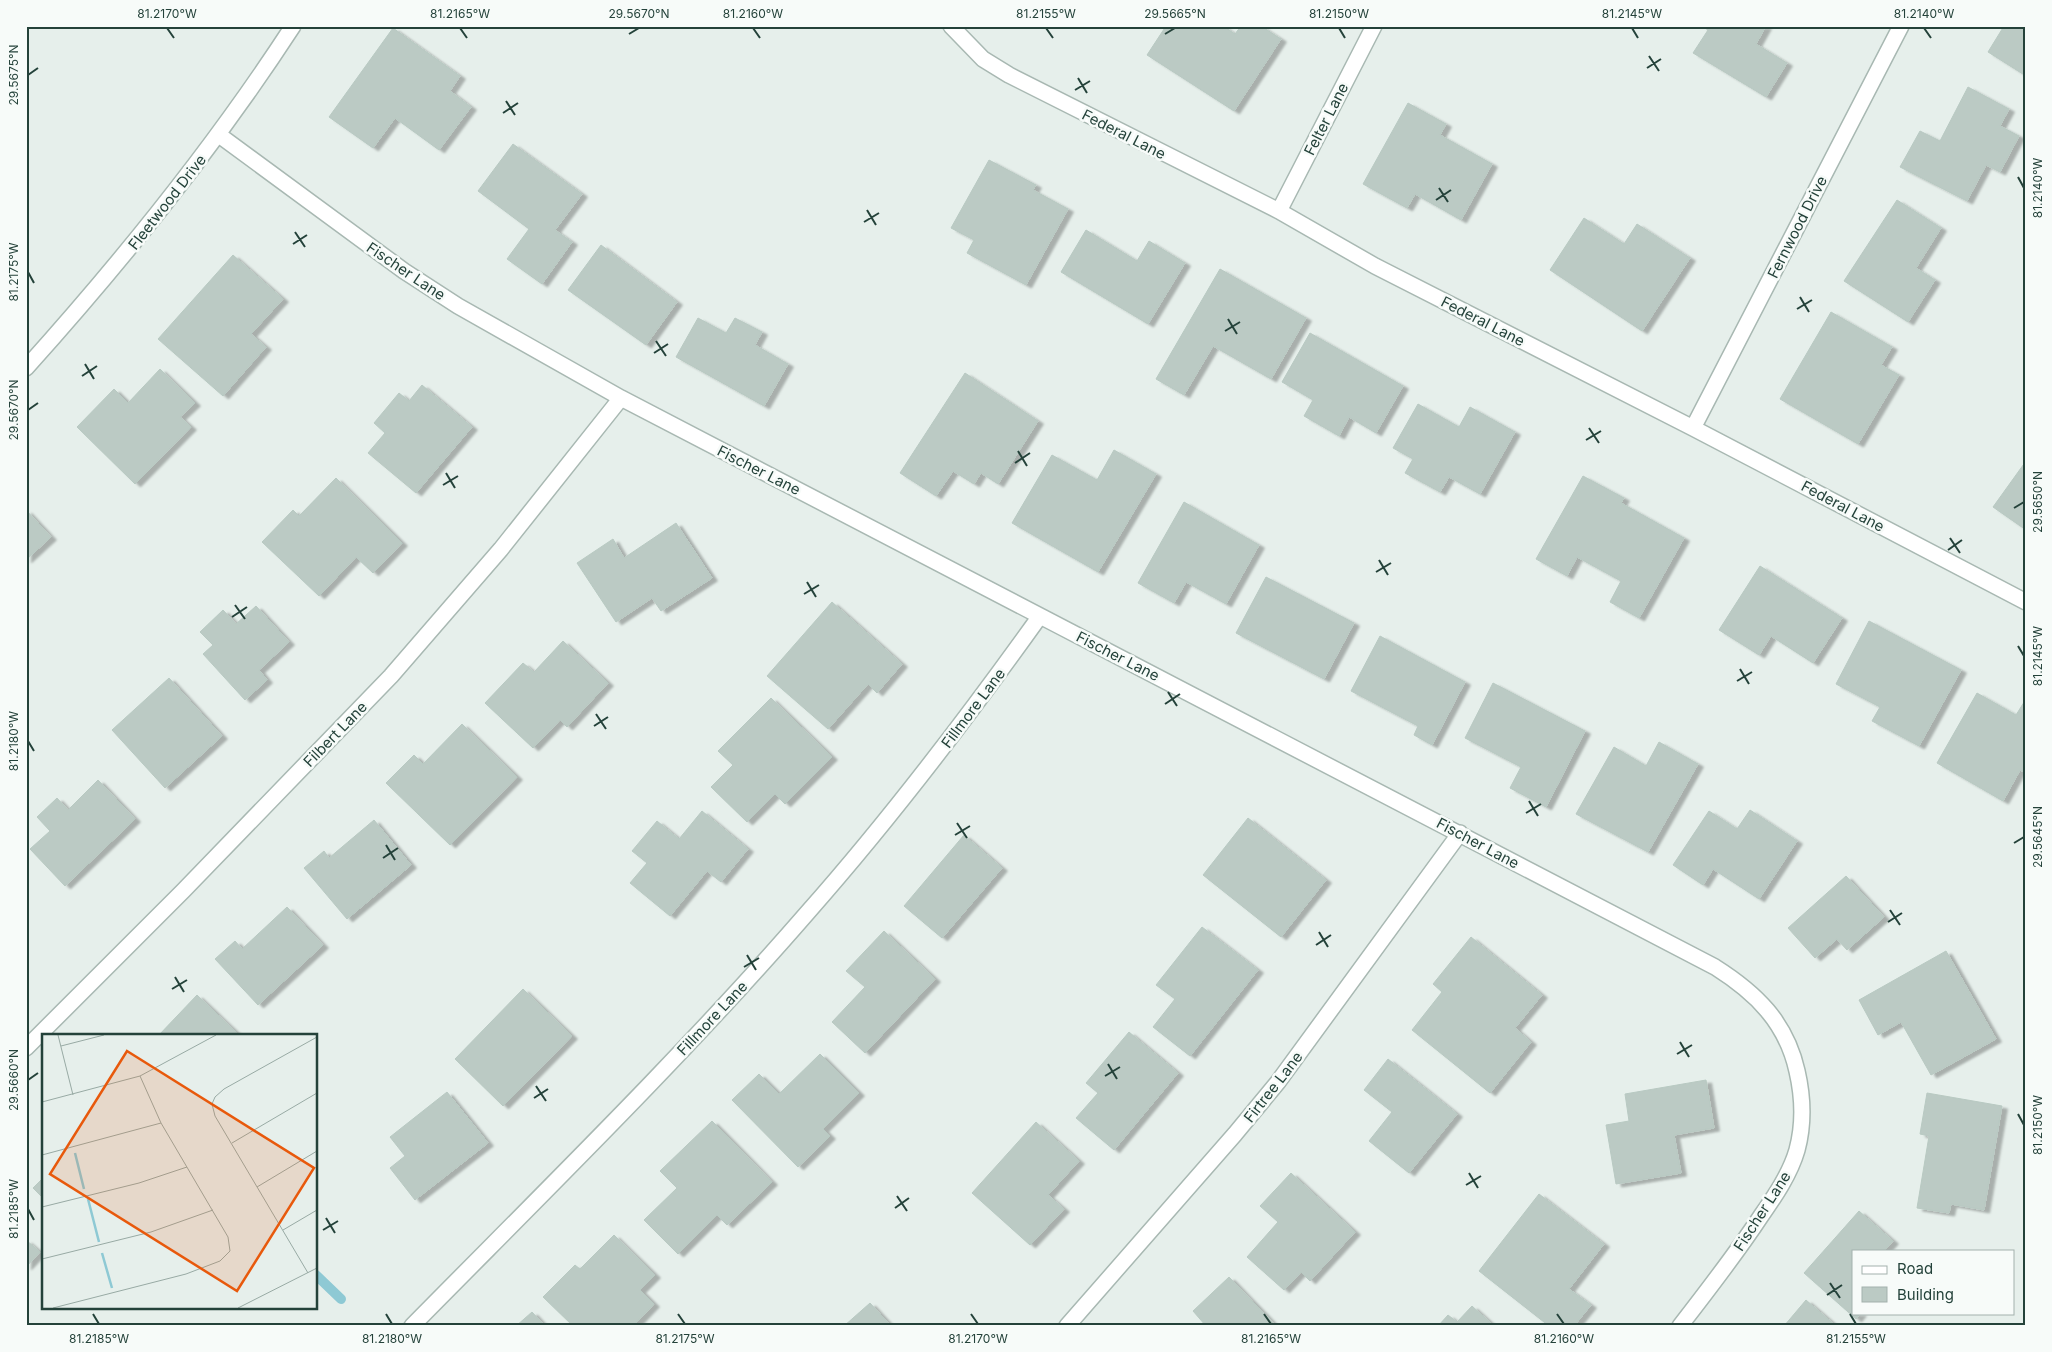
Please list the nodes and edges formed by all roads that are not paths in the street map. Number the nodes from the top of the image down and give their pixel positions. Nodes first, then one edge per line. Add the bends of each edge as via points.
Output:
1 (293, 26) edge
2 (951, 26) edge
3 (1374, 26) edge
4 (1901, 26) edge
5 (219, 135) junction
6 (1279, 212) junction
7 (26, 368) edge
8 (620, 398) junction
9 (1693, 428) junction
10 (2026, 602) edge
11 (1040, 616) junction
12 (1460, 833) junction
13 (26, 1048) edge
14 (412, 1326) edge
15 (1067, 1326) edge
16 (1680, 1326) edge

1 - 5 street, Fleetwood Drive
2 - 6 street, Federal Lane via 983,59 1008,75
3 - 6 street, Felter Lane
4 - 9 street, Fernwood Drive
5 - 7 street, Fleetwood Drive via 110,274
5 - 8 street, Fischer Lane via 404,271 458,306
6 - 9 street, Federal Lane via 1376,266
8 - 11 street, Fischer Lane
8 - 13 street, Filbert Lane via 489,563 390,676
9 - 10 street, Federal Lane
11 - 12 street, Fischer Lane
11 - 14 street, Fillmore Lane via 913,787 809,911 628,1106
12 - 15 street, Firtree Lane via 1278,1082
12 - 16 street, Fischer Lane via 1716,967 1758,999 1788,1042 1802,1094 1801,1127 1792,1164 1753,1229

